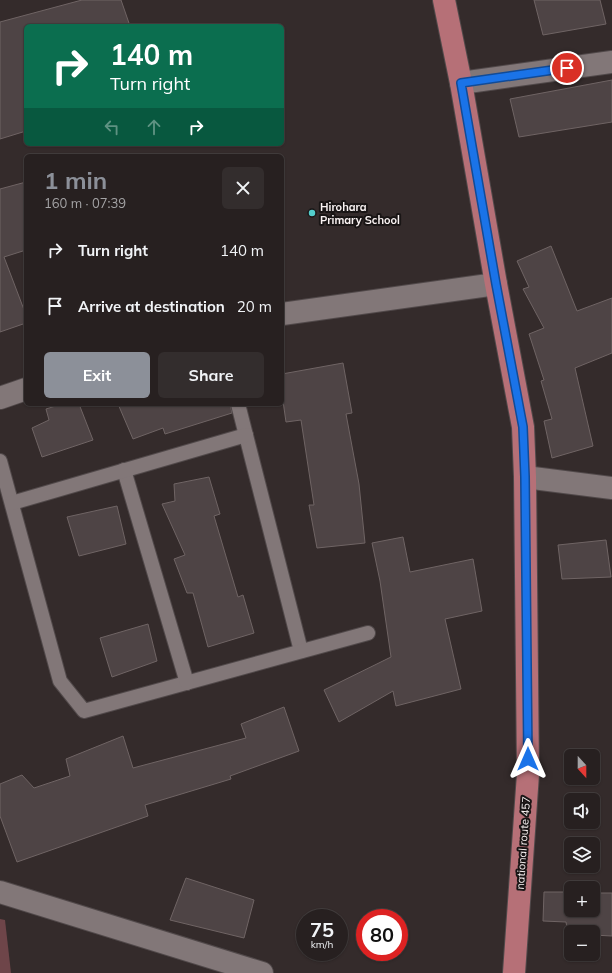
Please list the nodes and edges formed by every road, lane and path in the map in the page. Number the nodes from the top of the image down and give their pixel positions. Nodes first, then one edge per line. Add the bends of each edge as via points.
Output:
1 (444, 0) edge
2 (612, 62) edge
3 (461, 83) junction
4 (496, 284) junction
5 (284, 314) edge
6 (24, 390) edge
7 (0, 398) edge
8 (239, 406) edge
9 (246, 435) junction
10 (0, 461) edge
11 (124, 470) junction
12 (525, 477) junction
13 (612, 488) edge
14 (12, 503) junction
15 (368, 633) dead end
16 (301, 651) junction
17 (187, 683) junction
18 (0, 892) edge
19 (262, 973) edge
20 (514, 973) edge

1 - 3 highway, national route 457
2 - 3 street
3 - 4 highway, national route 457
4 - 5 street
4 - 12 highway, national route 457 via 523,427
6 - 7 street
8 - 9 lane
9 - 11 lane
9 - 16 lane
10 - 14 lane
11 - 14 lane
11 - 17 lane
12 - 13 street
12 - 20 highway, national route 457 via 528,774
14 - 17 lane via 60,681 84,711
15 - 16 lane
16 - 17 lane
18 - 19 street

